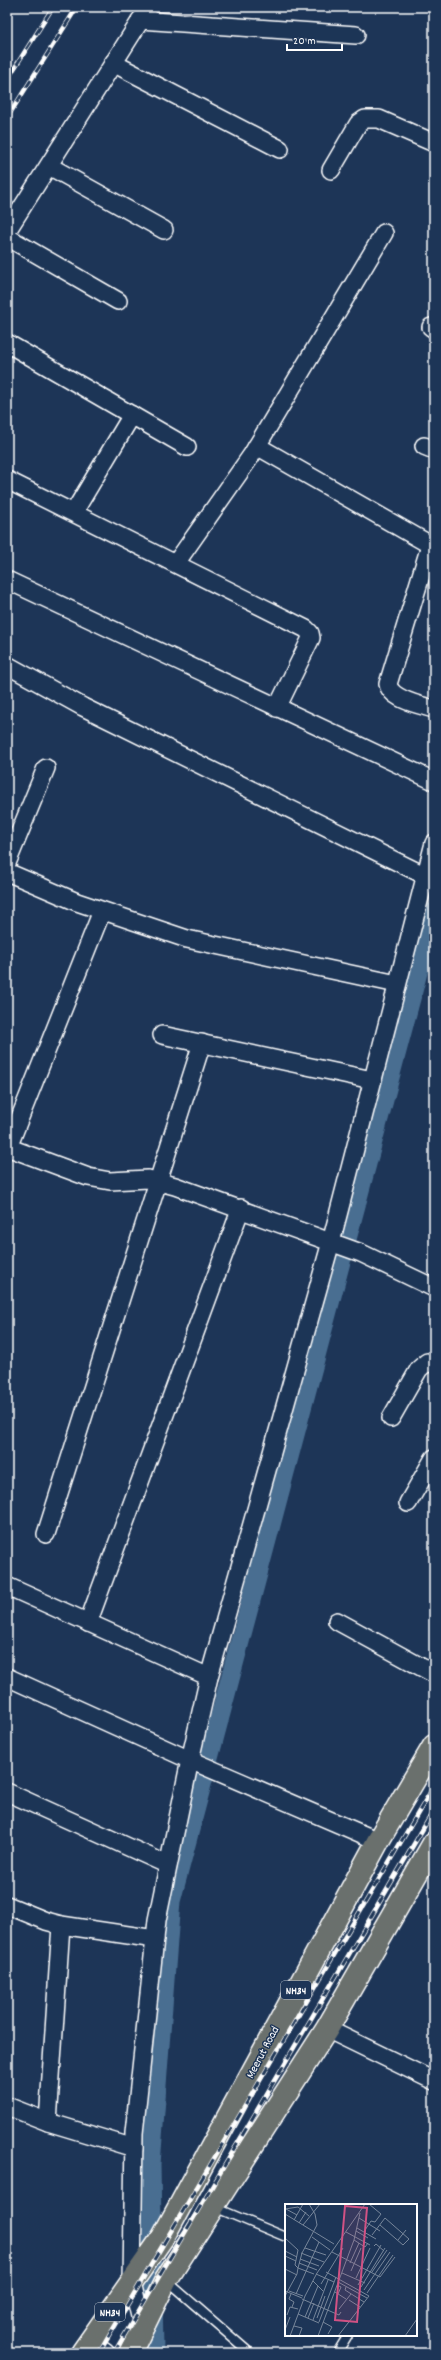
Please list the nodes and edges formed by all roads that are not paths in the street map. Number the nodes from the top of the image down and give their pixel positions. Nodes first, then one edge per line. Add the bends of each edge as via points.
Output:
1 (145, 14) edge
2 (356, 35) dead end
3 (113, 63) junction
4 (434, 143) edge
5 (280, 149) dead end
6 (49, 166) junction
7 (331, 170) dead end
8 (164, 230) dead end
9 (7, 231) edge
10 (384, 233) dead end
11 (7, 237) edge
12 (118, 301) dead end
13 (7, 343) edge
14 (132, 415) junction
15 (257, 446) junction
16 (187, 447) dead end
17 (7, 480) edge
18 (74, 512) junction
19 (432, 546) edge
20 (176, 563) junction
21 (7, 580) edge
22 (7, 665) edge
23 (277, 708) junction
24 (434, 709) edge
25 (46, 768) dead end
26 (434, 781) edge
27 (434, 843) edge
28 (7, 863) edge
29 (7, 872) edge
30 (430, 879) edge
31 (102, 911) junction
32 (397, 984) junction
33 (162, 1035) dead end
34 (202, 1043) junction
35 (372, 1080) junction
36 (7, 1148) edge
37 (159, 1181) junction
38 (241, 1208) junction
39 (335, 1243) junction
40 (432, 1283) edge
41 (434, 1364) edge
42 (391, 1418) dead end
43 (434, 1458) edge
44 (408, 1503) dead end
45 (46, 1534) dead end
46 (7, 1586) edge
47 (337, 1621) dead end
48 (88, 1623) junction
49 (434, 1674) edge
50 (7, 1677) edge
51 (209, 1677) junction
52 (434, 1746) edge
53 (193, 1762) junction
54 (7, 1792) edge
55 (378, 1841) junction
56 (434, 1843) edge
57 (168, 1865) junction
58 (7, 1905) edge
59 (61, 1925) junction
60 (154, 1939) junction
61 (327, 2029) junction
62 (434, 2081) edge
63 (7, 2106) edge
64 (48, 2122) junction
65 (134, 2148) junction
66 (214, 2206) junction
67 (285, 2237) edge
68 (136, 2277) junction
69 (164, 2284) junction
70 (143, 2323) junction
71 (347, 2336) edge
72 (92, 2349) edge
73 (130, 2353) edge
74 (250, 2353) edge
75 (337, 2353) edge

1 - 2 street
1 - 3 street
3 - 5 street
3 - 6 street
4 - 7 street via 378,119 365,119 358,124
6 - 8 street
6 - 9 street
10 - 15 street
11 - 12 street
13 - 14 street
14 - 16 street
14 - 18 street
15 - 19 street
15 - 20 street
17 - 18 street
18 - 20 street
19 - 24 street via 388,684 392,693 397,696
20 - 23 street via 310,633 309,644
21 - 23 street
22 - 30 street via 83,707
23 - 26 street
25 - 28 street
27 - 30 street
29 - 31 street
30 - 32 street
31 - 32 street via 186,939
31 - 36 street
32 - 35 street
33 - 34 street
34 - 35 street
34 - 37 street
35 - 39 street
36 - 37 street via 100,1180
37 - 38 street
37 - 45 street
38 - 39 street
38 - 48 street
39 - 40 street
39 - 51 street
41 - 42 street via 427,1362 419,1369
43 - 44 street
46 - 48 street
47 - 49 street
48 - 51 street
50 - 53 street
51 - 53 street
52 - 55 highway, Meerut Road / NH34
53 - 55 street
53 - 57 street
54 - 57 street
55 - 68 highway, Meerut Road / NH34 via 163,2237
56 - 61 highway, NH34
57 - 60 street
58 - 59 street
59 - 60 street
59 - 64 street
60 - 65 street via 137,2095
61 - 62 street
61 - 66 highway, NH34
63 - 64 street
64 - 65 street
65 - 68 street
66 - 67 lane
66 - 69 highway, NH34
68 - 70 street
68 - 72 highway, Meerut Road / NH34
69 - 70 highway, NH34
69 - 74 lane
70 - 73 highway, NH34
71 - 75 lane

